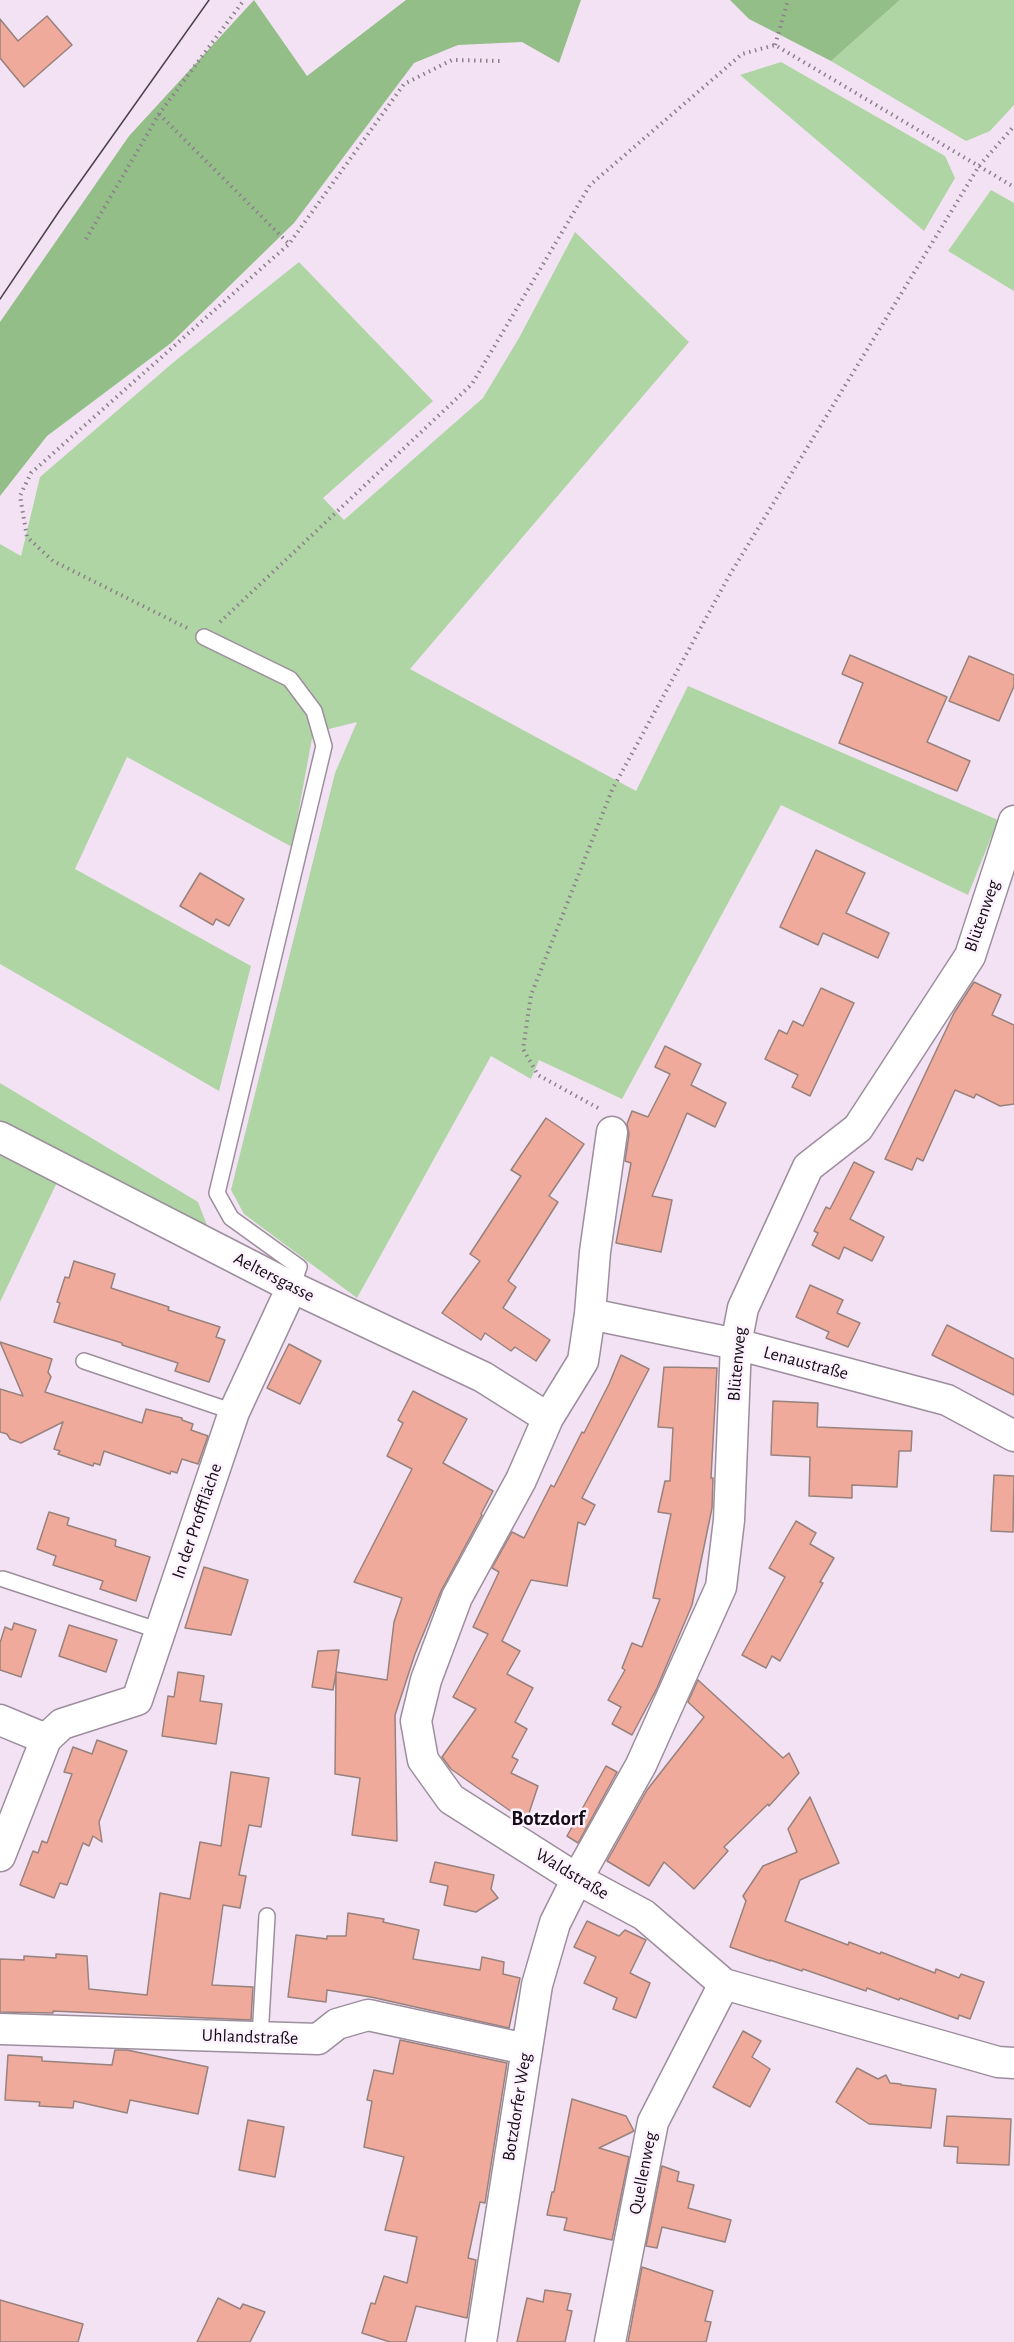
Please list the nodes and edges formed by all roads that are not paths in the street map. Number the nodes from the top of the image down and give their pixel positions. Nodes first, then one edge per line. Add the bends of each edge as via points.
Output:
1 (204, 637) road end
2 (1014, 821) edge
3 (612, 1132) road end
4 (0, 1137) edge
5 (292, 1287) junction
6 (590, 1314) junction
7 (736, 1344) junction
8 (84, 1361) dead end
9 (234, 1412) junction
10 (548, 1418) junction
11 (1014, 1436) edge
12 (3, 1579) dead end
13 (160, 1630) junction
14 (0, 1720) edge
15 (46, 1739) junction
16 (0, 1856) edge
17 (577, 1879) junction
18 (267, 1916) dead end
19 (724, 1984) junction
20 (0, 2029) edge
21 (260, 2038) junction
22 (526, 2049) junction
23 (1014, 2063) edge
24 (481, 2342) edge
25 (610, 2342) edge

1 - 5 lane via 290,679 314,711 324,746 217,1193 231,1218 299,1267
2 - 7 street, Blütenweg via 970,956 858,1128 808,1167 743,1308
3 - 6 street
4 - 5 street, Aeltersgasse
5 - 9 street, In der Profffläche
5 - 10 street, Aeltersgasse via 483,1377
6 - 7 street, Lenaustraße
6 - 10 street via 583,1361
7 - 11 street, Lenaustraße via 947,1400
7 - 17 street, Blütenweg via 729,1520 721,1587 641,1765
8 - 9 lane
9 - 13 street, In der Profffläche
10 - 17 street, Waldstraße via 521,1480 457,1598 426,1680 416,1721 423,1760 451,1799
12 - 13 lane
13 - 15 street, In der Profffläche via 137,1700 62,1724
14 - 15 street
15 - 16 street
17 - 19 street, Waldstraße via 644,1915
17 - 22 street, Botzdorfer Weg via 555,1923 537,1985
18 - 21 lane
19 - 23 street, Waldstraße via 998,2062
19 - 25 street, Quellenweg via 653,2122
20 - 21 street, Uhlandstraße
21 - 22 street, Uhlandstraße via 318,2039 337,2024 368,2014
22 - 24 street, Botzdorfer Weg

